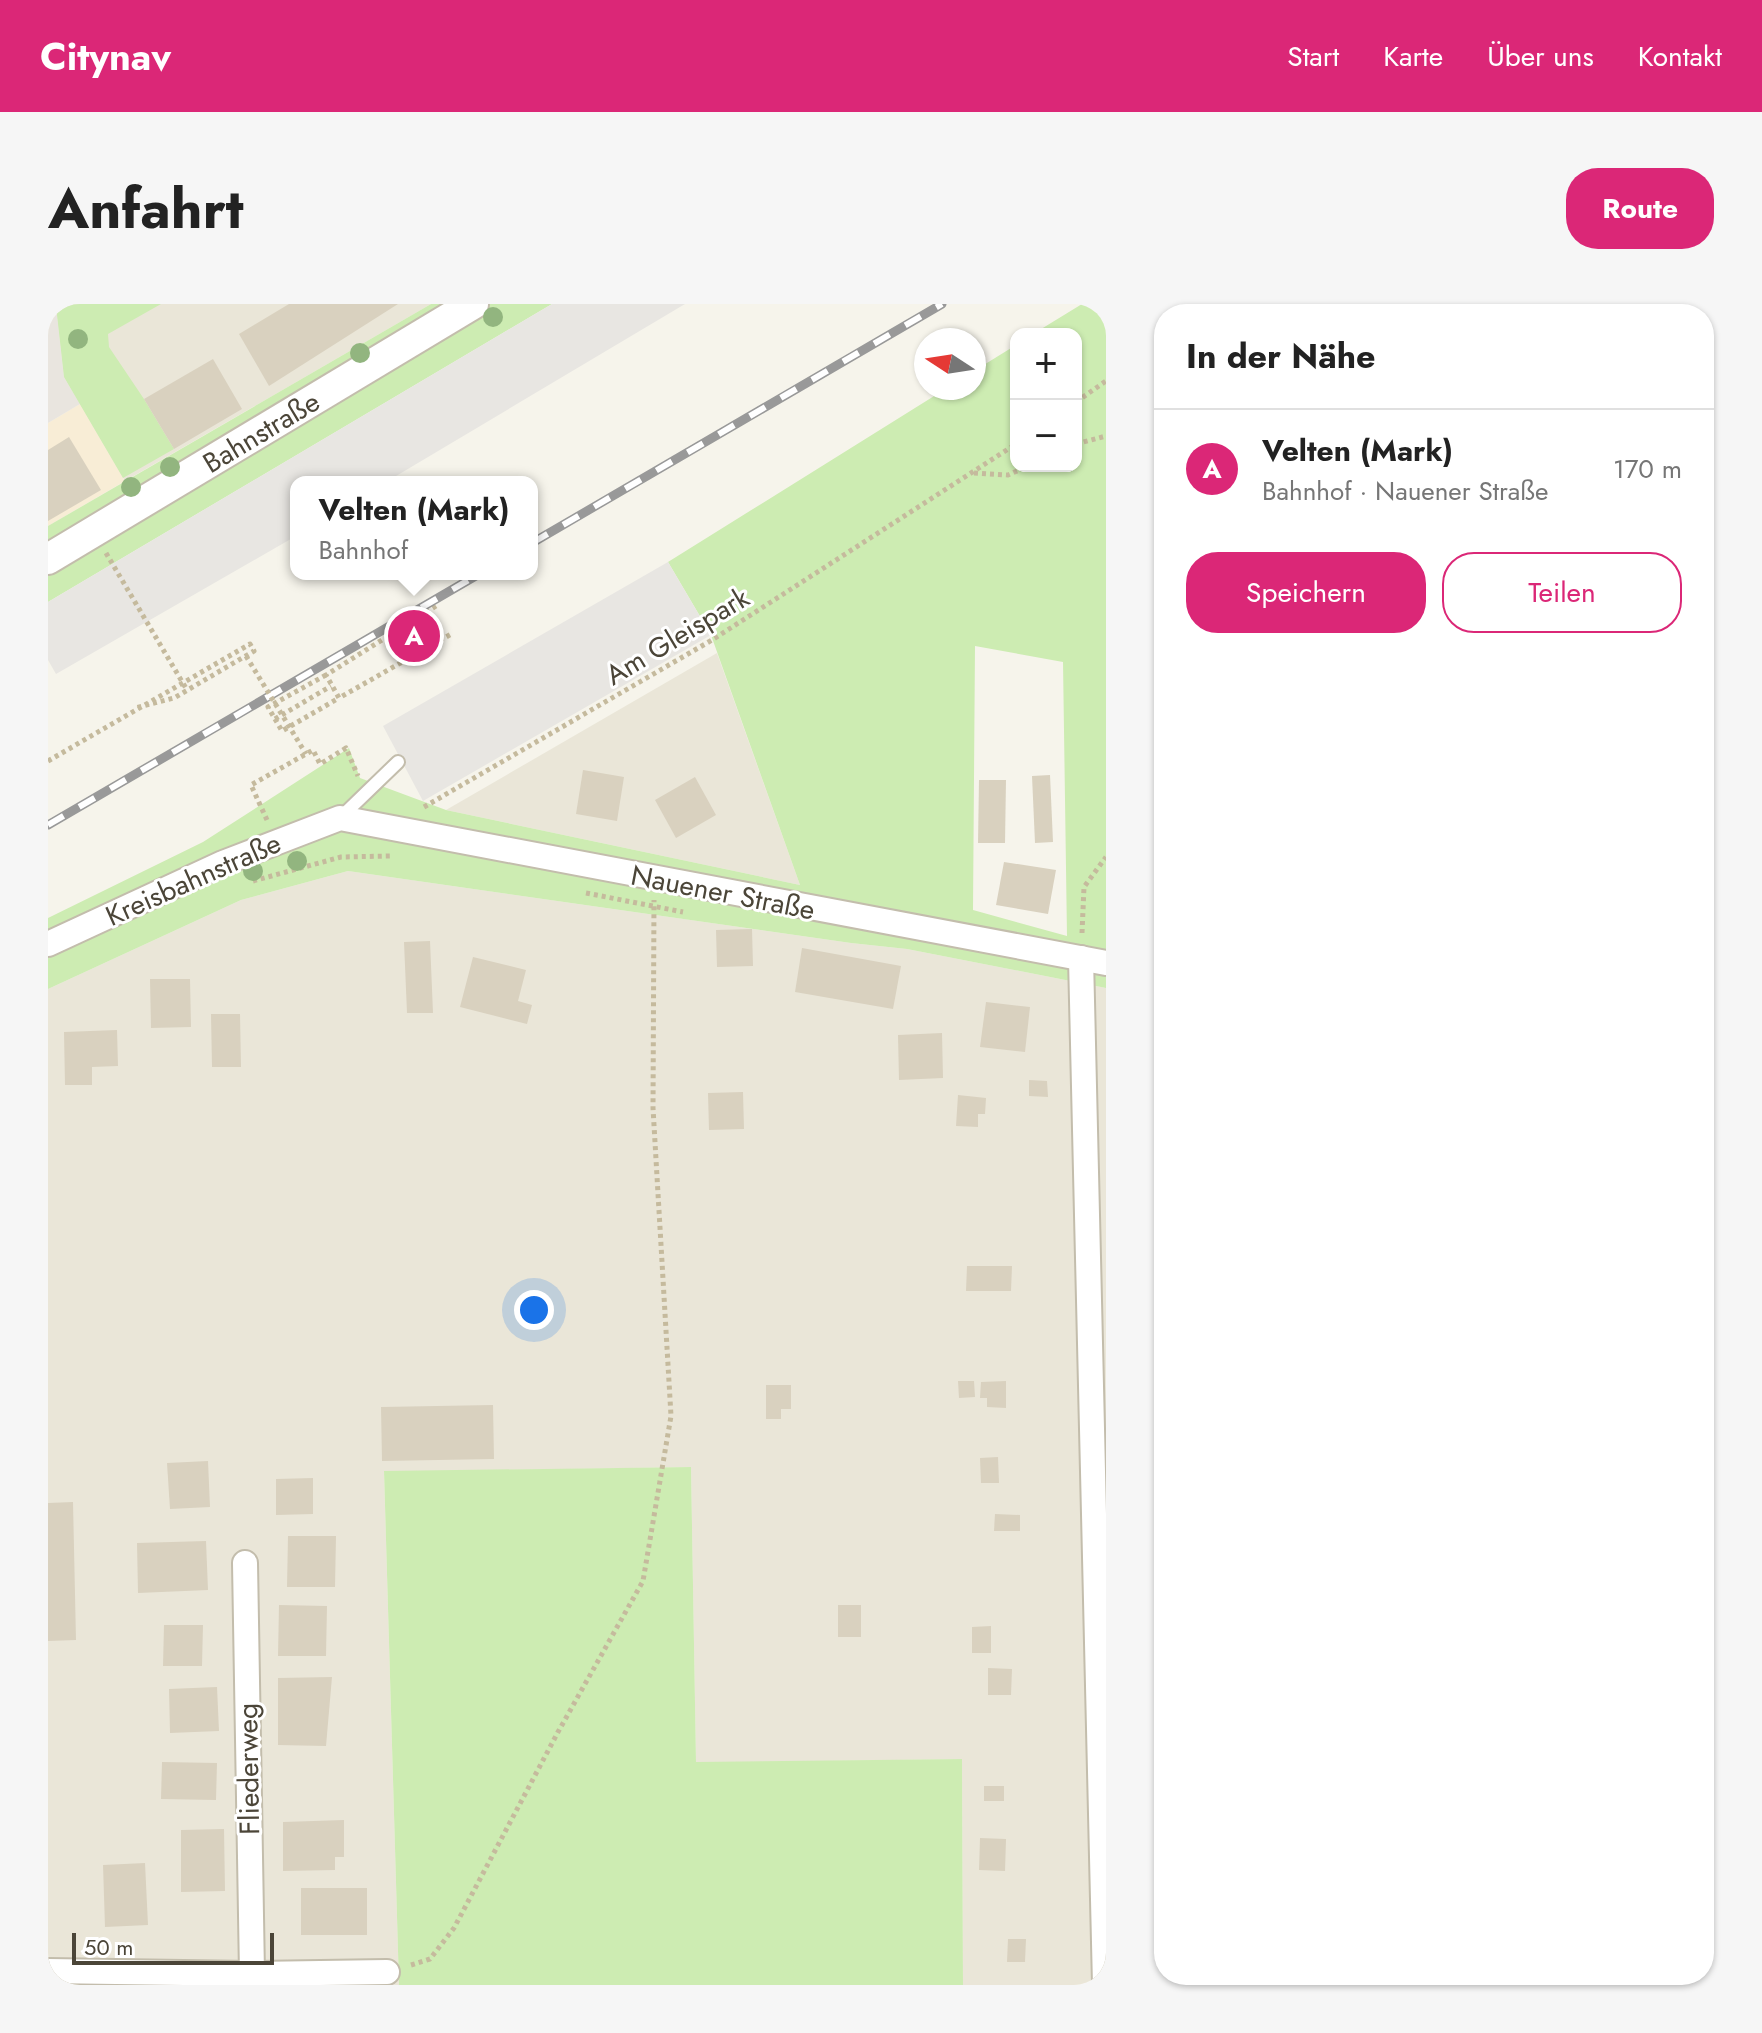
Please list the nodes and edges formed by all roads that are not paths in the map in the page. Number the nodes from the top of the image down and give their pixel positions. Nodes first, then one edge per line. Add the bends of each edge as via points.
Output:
1 (473, 304) edge
2 (48, 559) edge
3 (398, 762) dead end
4 (340, 818) junction
5 (48, 944) edge
6 (1081, 958) junction
7 (1106, 963) edge
8 (245, 1563) dead end
9 (48, 1971) edge
10 (387, 1972) road end
11 (249, 1979) edge
12 (1105, 1985) edge

1 - 2 street, Bahnstraße
3 - 4 lane
4 - 5 street, Kreisbahnstraße via 223,863
4 - 6 street, Nauener Straße
6 - 7 street, Nauener Straße
6 - 12 street
8 - 11 street, Fliederweg
9 - 11 street
10 - 11 street

